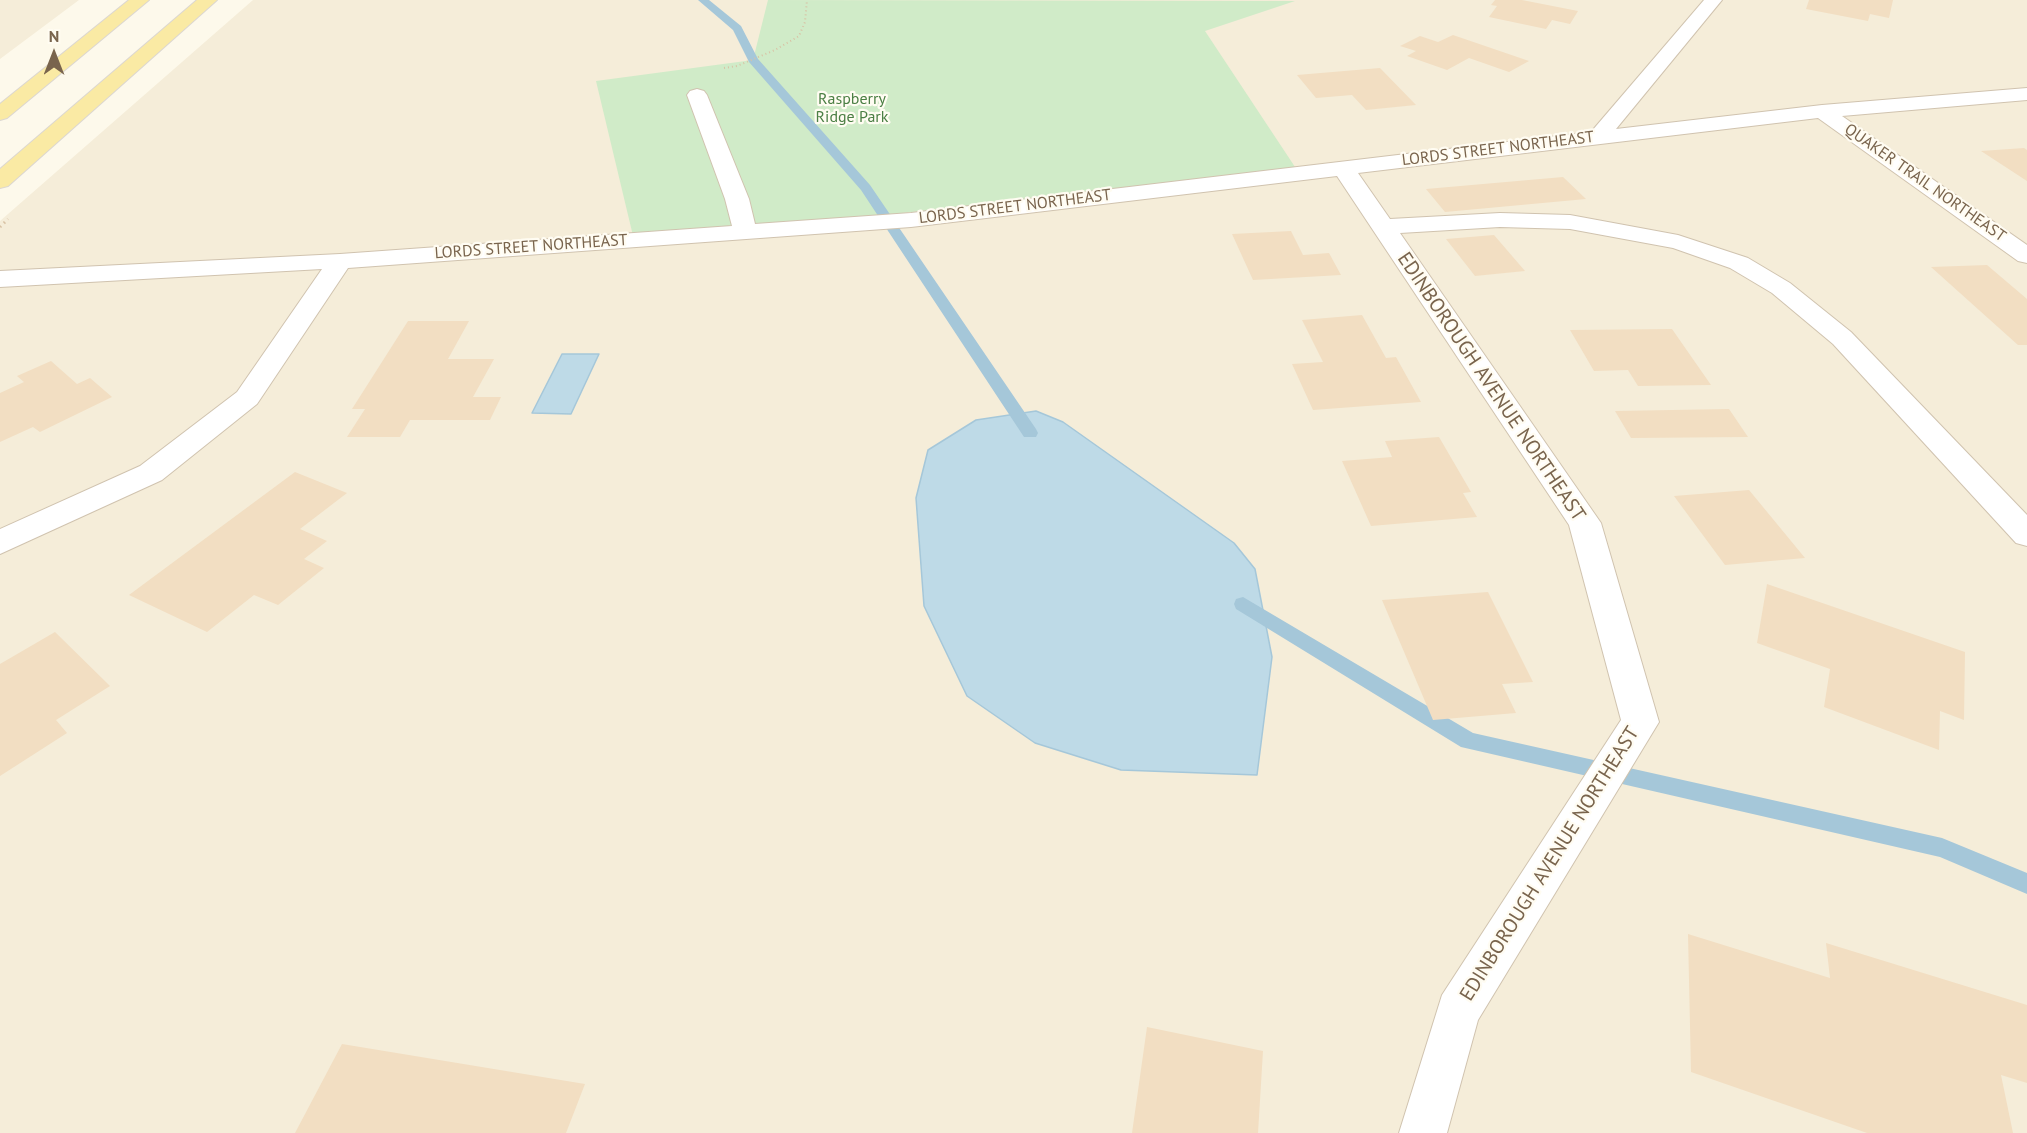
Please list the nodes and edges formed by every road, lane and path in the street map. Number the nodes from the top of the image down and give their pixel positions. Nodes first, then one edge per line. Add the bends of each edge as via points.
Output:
1 (140, 0) edge
2 (208, 0) edge
3 (807, 0) edge
4 (1713, 0) edge
5 (2027, 94) edge
6 (697, 95) joint
7 (1822, 111) junction
8 (0, 114) edge
9 (1599, 136) junction
10 (1343, 168) junction
11 (0, 181) edge
12 (1384, 227) junction
13 (745, 232) junction
14 (2027, 256) edge
15 (340, 261) junction
16 (0, 279) edge
17 (2027, 535) edge
18 (0, 542) edge
19 (1423, 1133) edge

1 - 8 main road
2 - 11 main road
3 - 6 path via 799,36 737,66 686,74
4 - 9 street
5 - 7 street, LORDS STREET NORTHEAST
6 - 13 street via 737,199
7 - 9 street, LORDS STREET NORTHEAST
7 - 14 street, QUAKER TRAIL NORTHEAST
9 - 10 street, LORDS STREET NORTHEAST
10 - 12 street, EDINBOROUGH AVENUE NORTHEAST
10 - 13 street, LORDS STREET NORTHEAST via 911,220
12 - 17 street via 1500,219 1570,222 1678,242 1739,263 1781,288 1842,338
12 - 19 street, EDINBOROUGH AVENUE NORTHEAST via 1585,523 1640,722 1458,1011
13 - 15 street, LORDS STREET NORTHEAST
15 - 16 street, LORDS STREET NORTHEAST
15 - 18 street via 247,398 151,473

